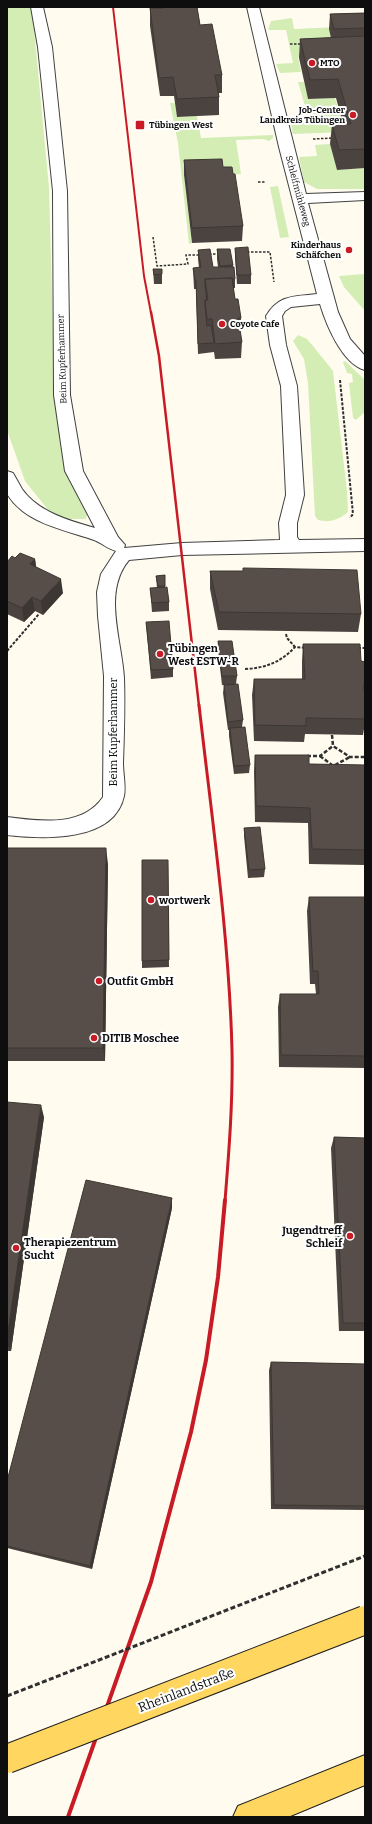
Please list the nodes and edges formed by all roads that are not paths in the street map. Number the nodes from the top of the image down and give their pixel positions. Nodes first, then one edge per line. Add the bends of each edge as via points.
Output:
1 (37, 7) edge
2 (253, 7) edge
3 (365, 196) edge
4 (300, 199) junction
5 (326, 298) junction
6 (365, 365) edge
7 (7, 477) edge
8 (365, 545) edge
9 (118, 547) junction
10 (294, 547) junction
11 (7, 826) edge
12 (365, 1620) edge
13 (7, 1759) edge
14 (365, 1770) edge
15 (249, 1817) edge

1 - 9 street, Beim Kupferhammer via 46,61 60,192 62,395 74,471
2 - 4 street, Schleifmühleweg
3 - 4 street
4 - 5 street, Schleifmühleweg
5 - 6 street, Schleifmühleweg via 338,330 350,351
5 - 10 street via 287,303 279,308 274,316 278,345 289,386 295,495 288,523 288,538
7 - 9 street via 19,498 31,507 72,528 96,534
8 - 10 street
9 - 10 street
9 - 11 street, Beim Kupferhammer via 108,582 114,676 113,799 105,811 92,820 72,827 43,830
12 - 13 main road, Rheinlandstraße, bridge
14 - 15 main road

